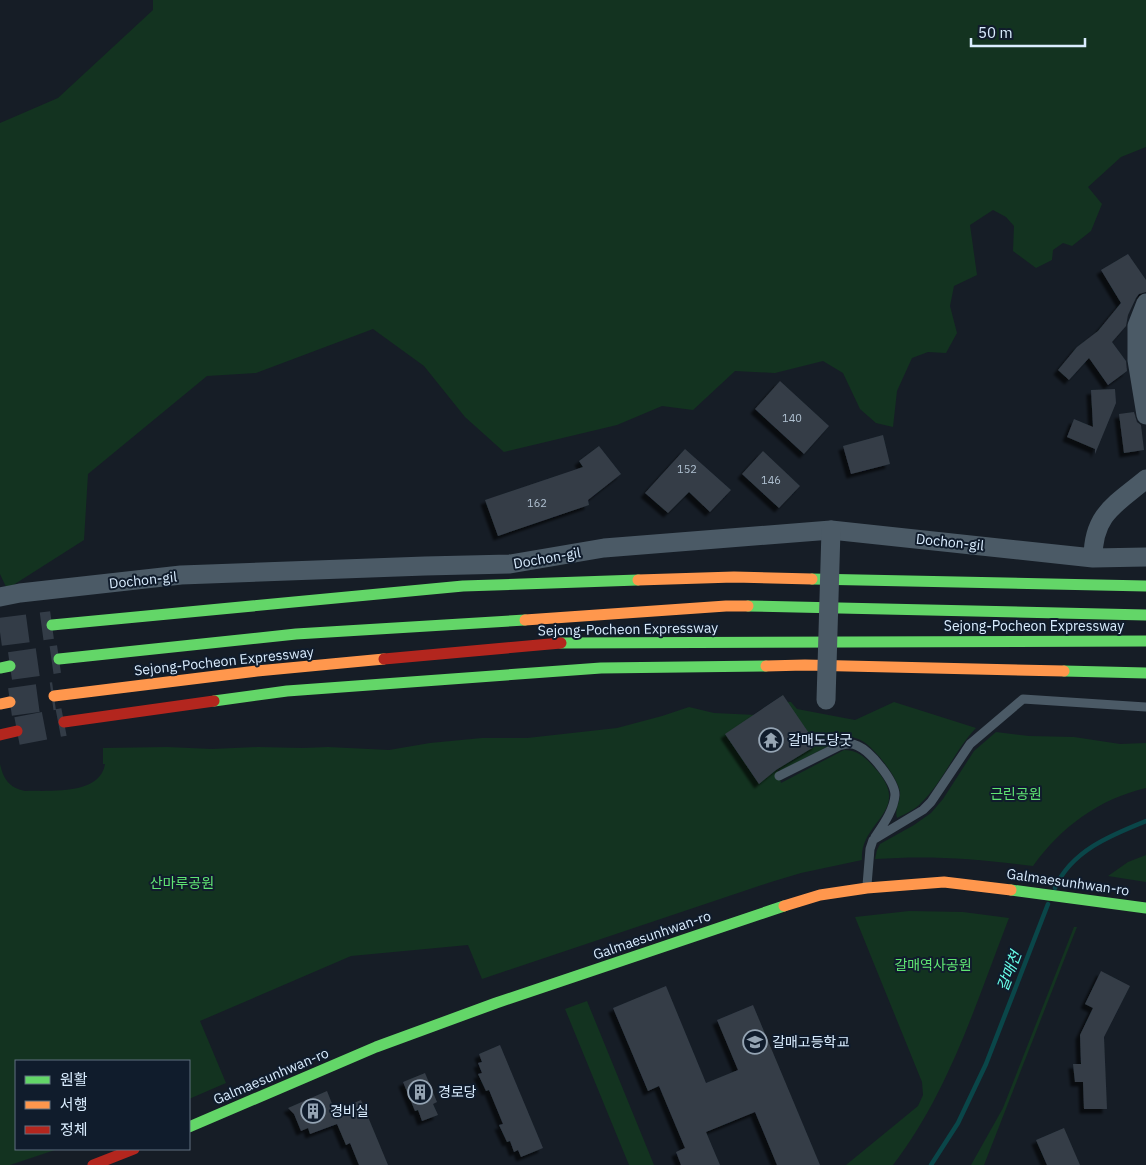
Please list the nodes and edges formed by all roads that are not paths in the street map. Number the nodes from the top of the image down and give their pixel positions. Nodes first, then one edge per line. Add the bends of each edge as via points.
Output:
1 (1146, 303) edge
2 (1146, 415) edge
3 (1146, 479) edge
4 (831, 530) junction
5 (1093, 558) junction
6 (1146, 558) edge
7 (1146, 586) edge
8 (0, 597) edge
9 (1146, 615) edge
10 (52, 625) tunnel mouth
11 (1146, 641) edge
12 (58, 659) tunnel mouth
13 (1146, 673) edge
14 (54, 696) tunnel mouth
15 (826, 700) dead end
16 (1146, 707) edge
17 (64, 722) tunnel mouth
18 (17, 732) tunnel mouth
19 (0, 735) edge
20 (779, 776) dead end
21 (873, 840) junction
22 (867, 888) junction
23 (1146, 908) edge
24 (190, 1127) edge
25 (131, 1150) edge
26 (92, 1165) edge

1 - 2 street via 1137,326 1137,360
3 - 5 street via 1114,503 1099,525 1093,540
4 - 5 street, Dochon-gil
4 - 8 street, Dochon-gil via 604,548 510,564 180,575
4 - 15 street, bridge
5 - 6 street, Dochon-gil
7 - 10 main road via 734,577 472,586
9 - 12 main road, Sejong-Pocheon Expressway via 726,606 296,634
11 - 14 main road, Sejong-Pocheon Expressway via 572,642 257,671
13 - 17 main road via 805,665 601,668 288,691
16 - 21 lane via 1023,698 970,744 932,802
18 - 19 main road
20 - 21 lane via 849,743 868,752 895,792 893,804
21 - 22 lane
22 - 23 main road, Galmaesunhwan-ro via 944,882
22 - 24 main road, Galmaesunhwan-ro via 777,908 496,1003 376,1047
25 - 26 main road

